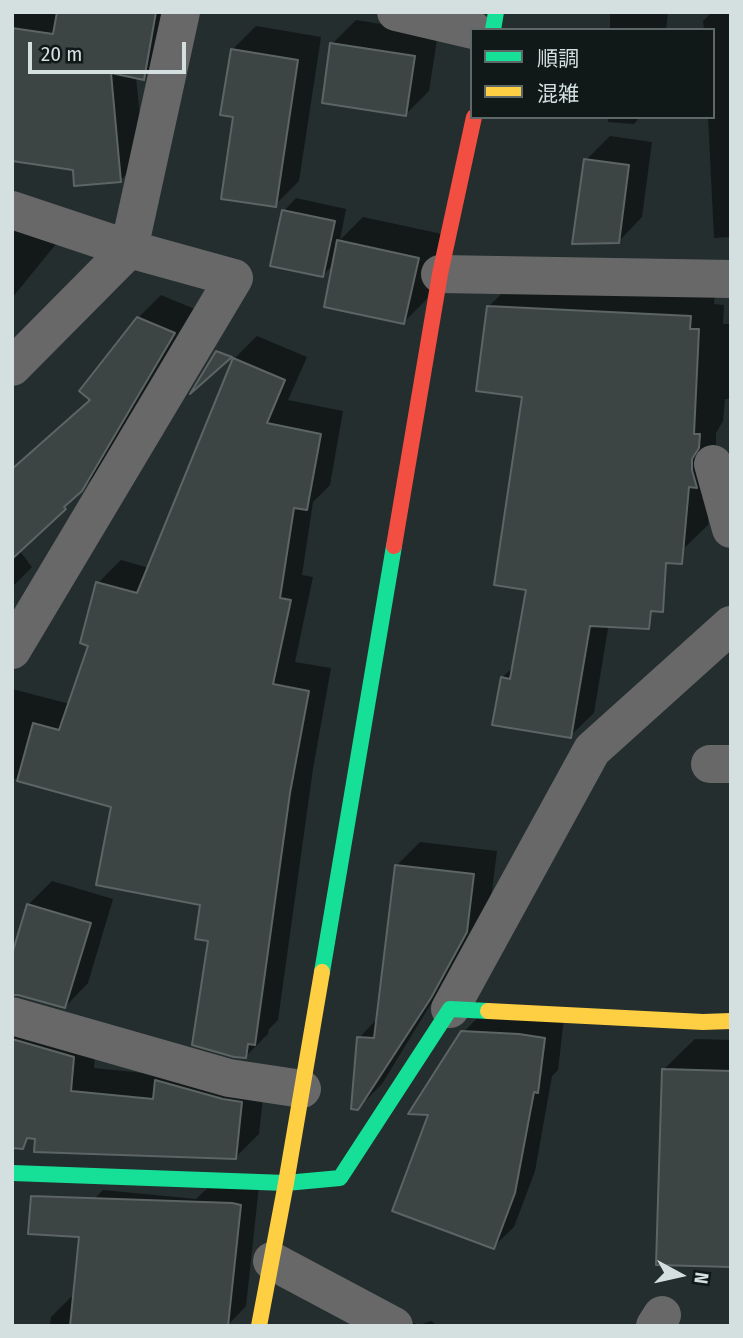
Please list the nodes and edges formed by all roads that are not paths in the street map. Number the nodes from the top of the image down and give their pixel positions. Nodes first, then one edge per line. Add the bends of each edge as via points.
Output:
1 (181, 12) edge
2 (396, 12) edge
3 (470, 29) edge
4 (474, 119) edge
5 (12, 210) edge
6 (129, 249) junction
7 (440, 274) junction
8 (731, 279) edge
9 (12, 367) edge
10 (713, 464) dead end
11 (731, 529) edge
12 (731, 625) edge
13 (12, 650) edge
14 (450, 1009) junction
15 (12, 1016) edge
16 (731, 1021) edge
17 (302, 1089) junction
18 (12, 1173) edge
19 (286, 1183) junction
20 (272, 1261) junction
21 (259, 1326) edge
22 (394, 1326) edge

1 - 6 street
2 - 3 street
4 - 7 street
5 - 6 street
6 - 9 street
6 - 13 street via 234,278
7 - 8 street
7 - 17 street
10 - 11 street
12 - 14 street via 592,750
14 - 16 street
14 - 19 street via 340,1178
15 - 17 street via 229,1078
17 - 19 street
18 - 19 street
19 - 20 street
20 - 21 street
20 - 22 street

